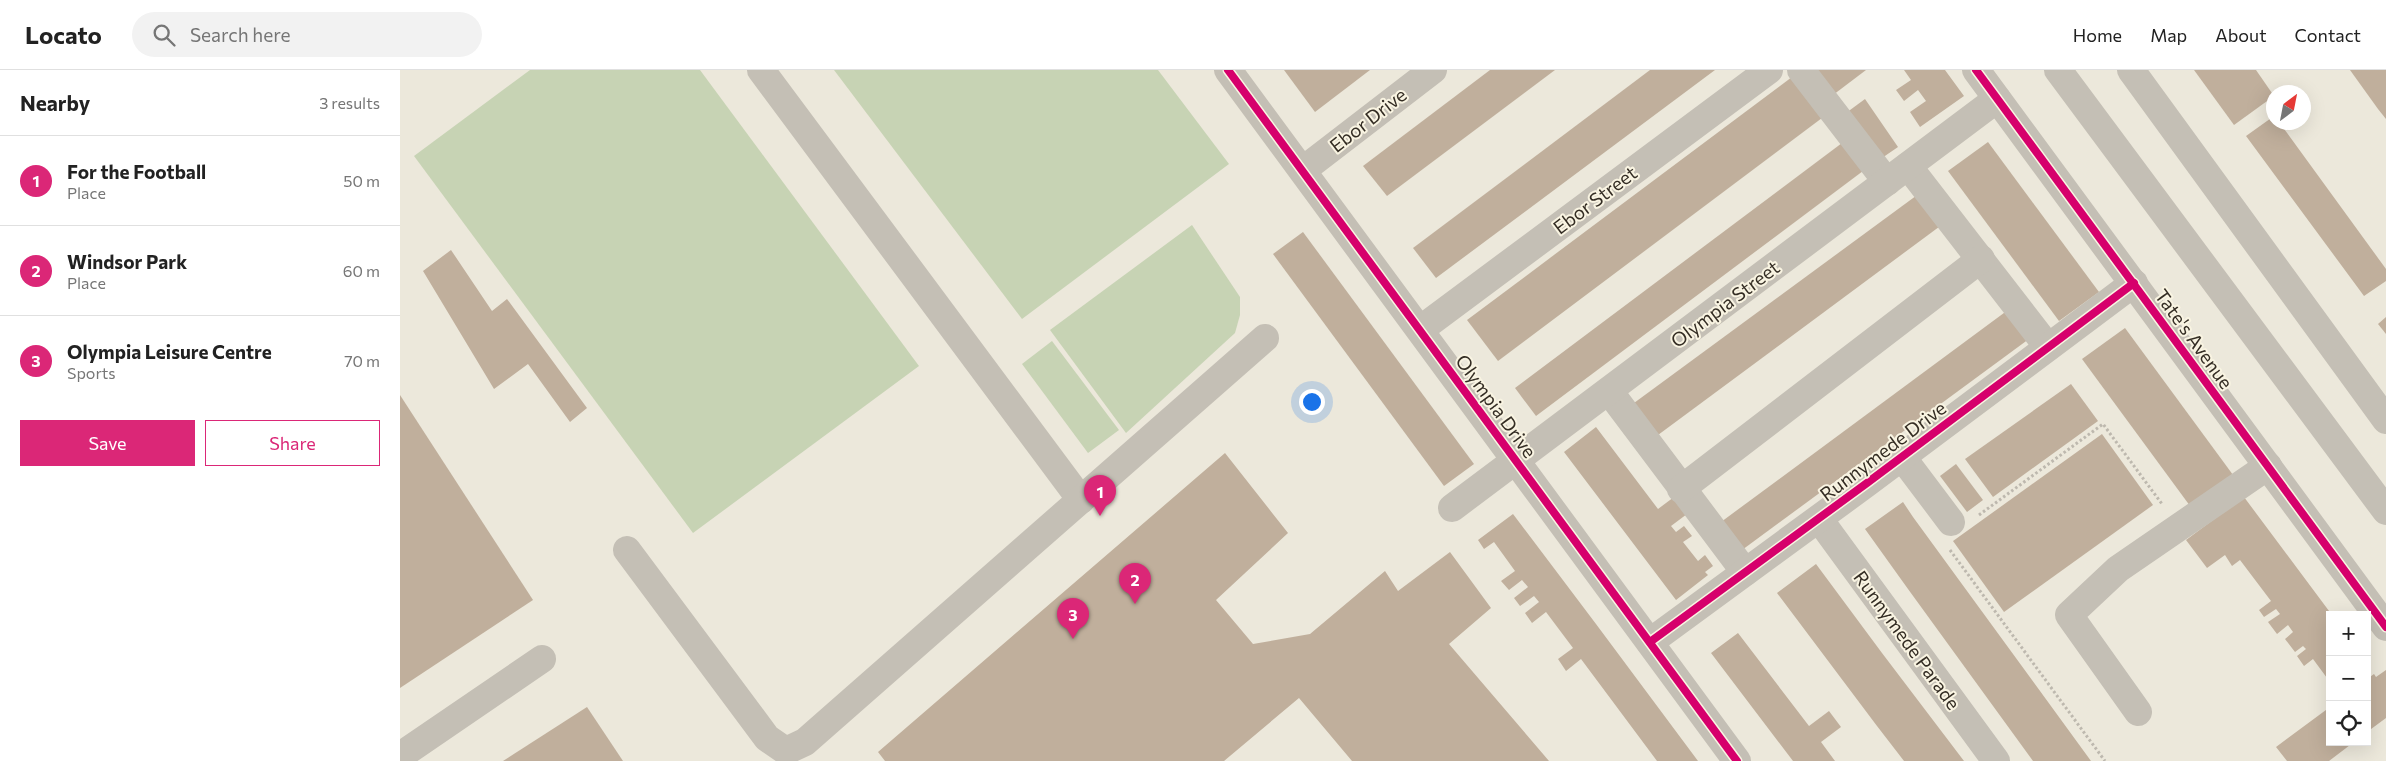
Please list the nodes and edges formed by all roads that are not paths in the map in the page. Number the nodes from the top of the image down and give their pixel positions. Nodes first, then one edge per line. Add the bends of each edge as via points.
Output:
1 (761, 70) edge
2 (1228, 70) edge
3 (1433, 70) edge
4 (1769, 70) edge
5 (1801, 70) edge
6 (1976, 70) edge
7 (2058, 70) edge
8 (2131, 70) edge
9 (1997, 99) junction
10 (1908, 166) junction
11 (1302, 170) junction
12 (1887, 182) junction
13 (1981, 259) junction
14 (2134, 283) junction
15 (1421, 329) junction
16 (1265, 338) dead end
17 (2048, 348) junction
18 (1610, 391) junction
19 (2386, 420) edge
20 (1902, 457) junction
21 (1515, 462) junction
22 (2268, 466) junction
23 (1681, 490) junction
24 (1081, 500) junction
25 (1452, 508) dead end
26 (2386, 511) edge
27 (1819, 519) junction
28 (1951, 522) road end
29 (627, 550) dead end
30 (1745, 572) junction
31 (2386, 627) edge
32 (1650, 642) junction
33 (542, 659) dead end
34 (2138, 712) dead end
35 (400, 756) edge
36 (784, 756) edge
37 (1737, 761) edge
38 (1996, 761) edge

1 - 24 street
2 - 11 street, Olympia Drive
3 - 11 street, Ebor Drive
4 - 15 street, Ebor Street
5 - 12 street
6 - 9 street, Tate's Avenue
7 - 26 street
8 - 19 street
9 - 10 street, Olympia Street
9 - 14 street, Tate's Avenue
10 - 12 street, Olympia Street
10 - 13 street
11 - 15 street, Olympia Drive
12 - 18 street, Olympia Street
13 - 17 street
13 - 23 street
14 - 17 street, Runnymede Drive
14 - 22 street, Tate's Avenue
15 - 21 street, Olympia Drive
16 - 24 street
17 - 20 street, Runnymede Drive
18 - 21 street, Olympia Street
18 - 23 street
20 - 27 street, Runnymede Drive
20 - 28 street
21 - 25 street, Olympia Street
21 - 32 street, Olympia Drive
22 - 31 street, Tate's Avenue
22 - 34 street via 2118,568 2068,615
23 - 30 street
24 - 36 street via 805,742
27 - 30 street, Runnymede Drive
27 - 38 street, Runnymede Parade
29 - 36 street via 767,738
30 - 32 street, Runnymede Drive
32 - 37 street, Olympia Drive
33 - 35 street

